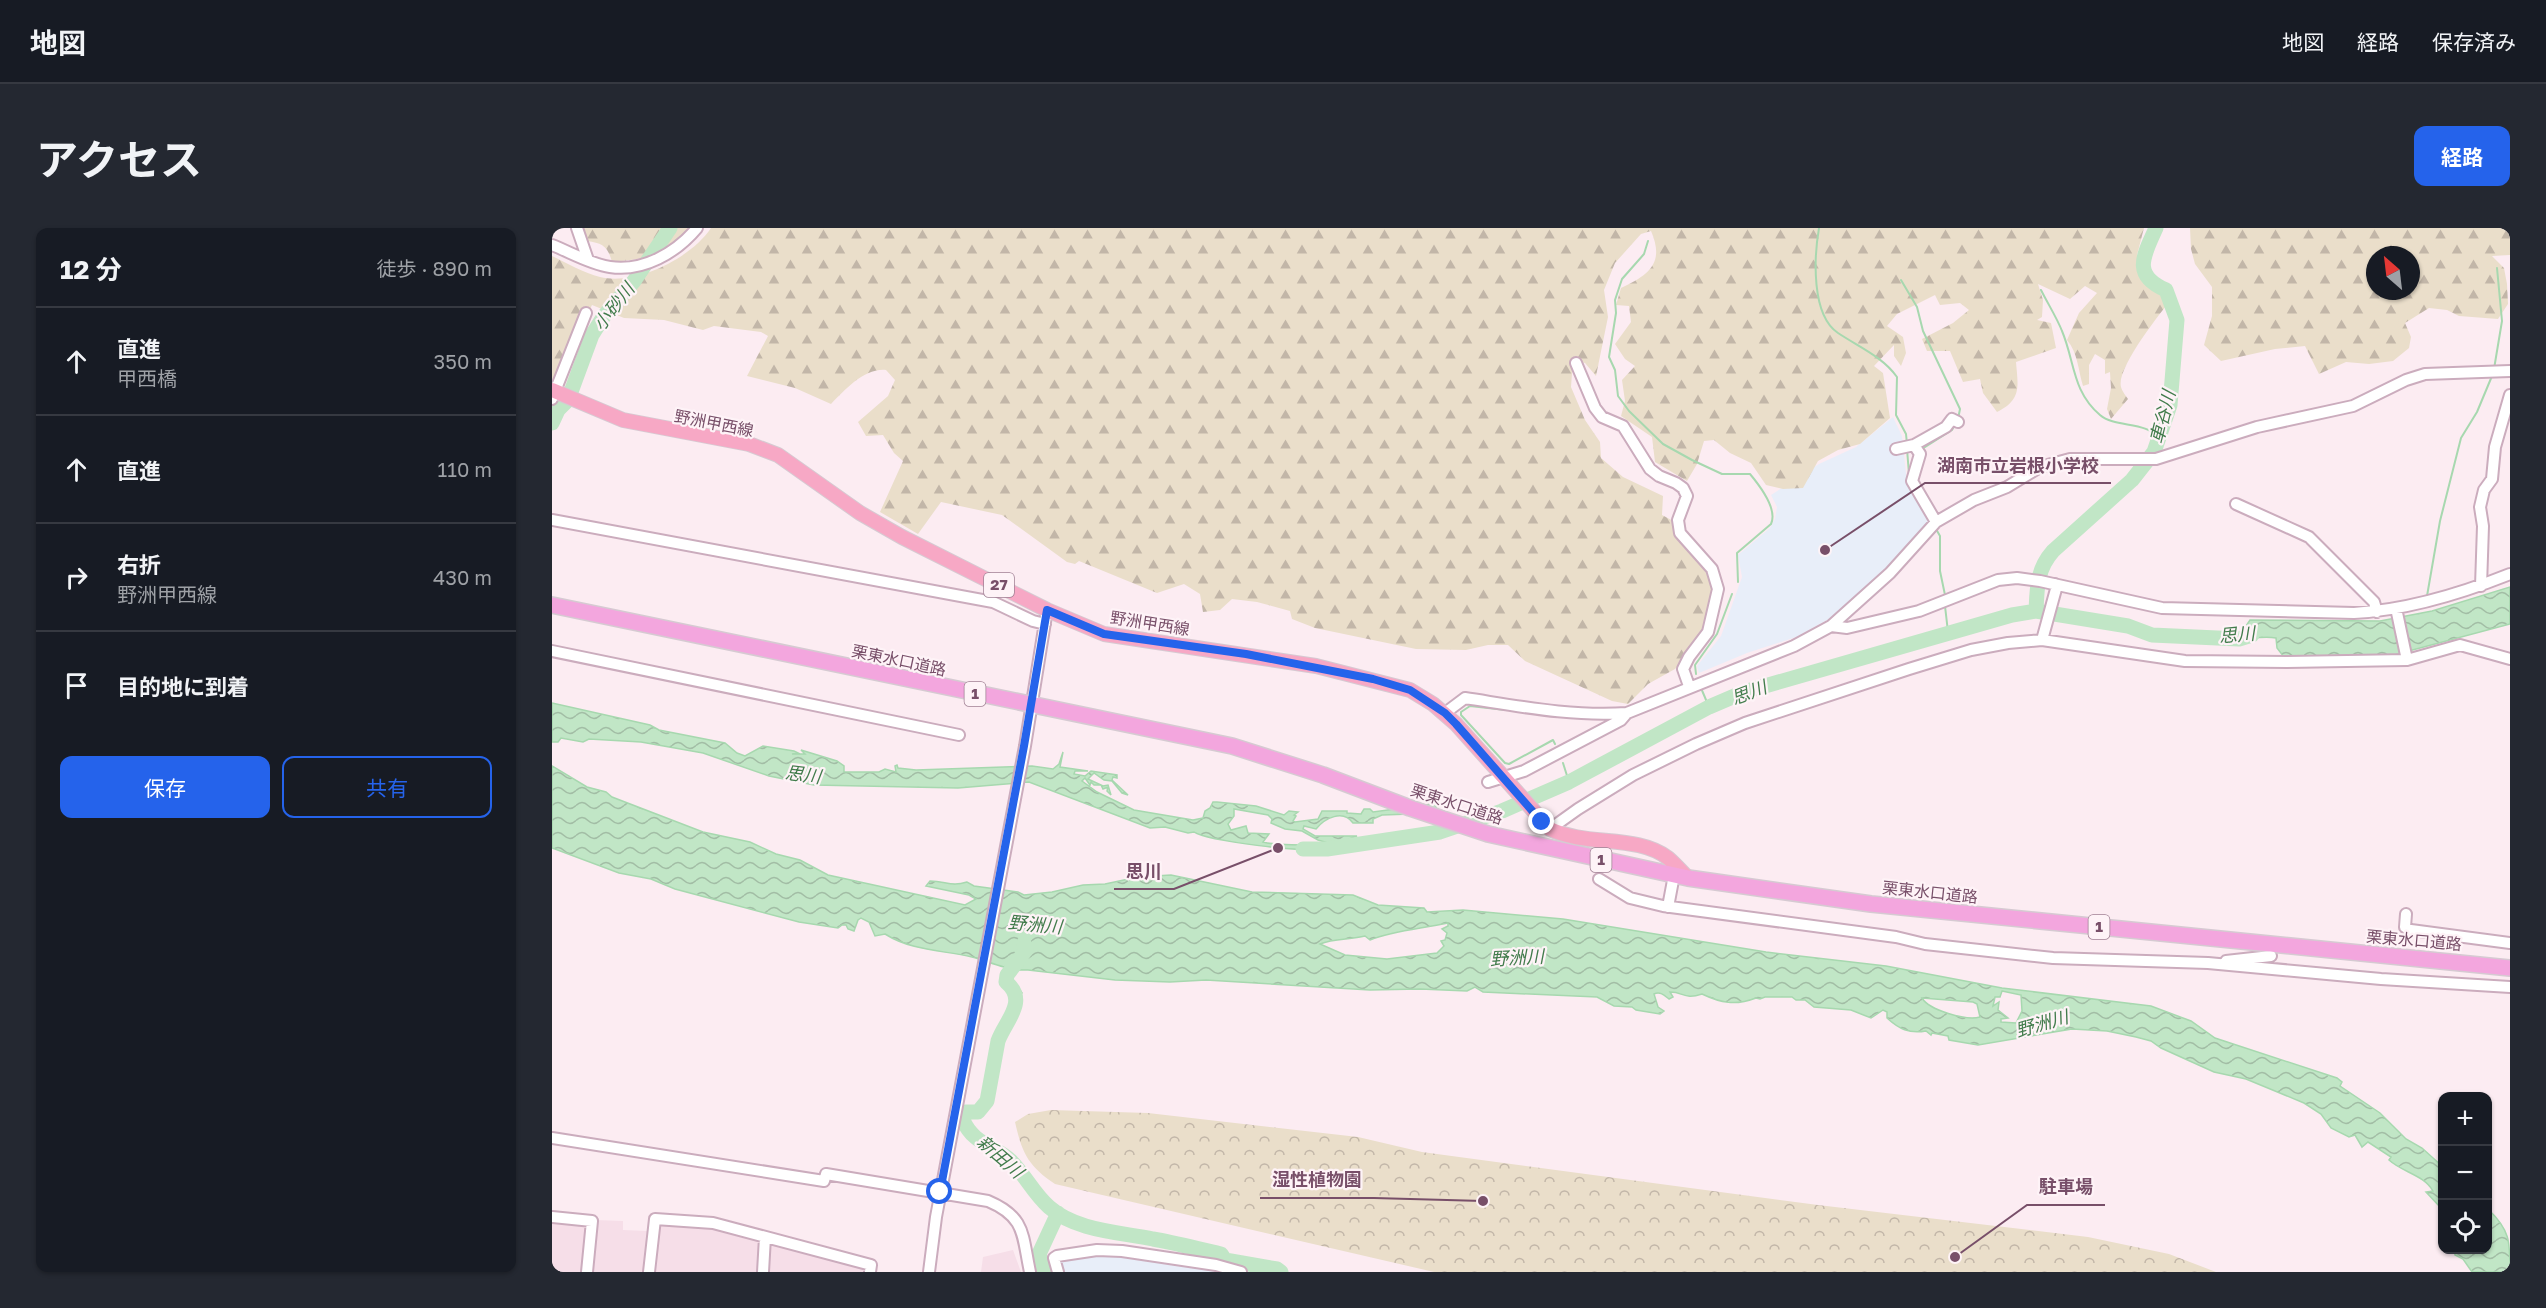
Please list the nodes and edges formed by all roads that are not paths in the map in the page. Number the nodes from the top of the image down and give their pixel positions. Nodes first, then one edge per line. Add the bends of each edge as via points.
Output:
1 (577, 228) edge
2 (697, 228) edge
3 (552, 245) edge
4 (588, 260) junction
5 (586, 313) dead end
6 (1576, 363) dead end
7 (2510, 371) edge
8 (560, 395) edge
9 (2510, 395) edge
10 (1956, 421) dead end
11 (2236, 504) dead end
12 (552, 520) edge
13 (1936, 522) junction
14 (2510, 574) edge
15 (2481, 586) junction
16 (2056, 587) junction
17 (1015, 593) junction
18 (552, 605) edge
19 (1005, 606) junction
20 (2397, 610) junction
21 (2377, 612) junction
22 (1046, 617) junction
23 (1831, 627) junction
24 (2043, 639) junction
25 (552, 651) edge
26 (2406, 657) junction
27 (2510, 659) edge
28 (1689, 686) junction
29 (1031, 706) junction
30 (1445, 713) junction
31 (1627, 713) junction
32 (958, 735) dead end
33 (1504, 779) junction
34 (1488, 782) dead end
35 (1548, 828) junction
36 (1681, 877) junction
37 (1599, 879) dead end
38 (1668, 907) junction
39 (2406, 914) dead end
40 (2510, 943) edge
41 (2271, 956) dead end
42 (2208, 963) junction
43 (2510, 968) edge
44 (2510, 987) edge
45 (552, 1138) edge
46 (940, 1192) junction
47 (552, 1217) edge
48 (765, 1237) junction
49 (587, 1272) edge
50 (649, 1272) edge
51 (763, 1272) edge
52 (870, 1272) edge
53 (929, 1272) edge
54 (1030, 1272) edge
55 (1058, 1272) edge
56 (1241, 1272) edge

1 - 4 street
2 - 4 street via 679,246 643,265 609,267
3 - 4 street
5 - 8 street
6 - 28 street via 1602,417 1623,426 1650,469 1683,488 1687,496 1678,520 1680,532 1712,569 1718,589 1708,632 1683,669
7 - 13 street via 2425,374 2353,406 2258,427 2156,459 2055,462
8 - 17 main road, 野洲甲西線 / 27 via 623,420 749,444 778,456 860,513
9 - 15 street via 2495,447 2492,479 2484,490 2480,507
10 - 13 street via 1952,418 1946,427 1910,448 1912,481
11 - 21 street via 2309,537 2374,602
12 - 19 street
13 - 23 street via 1890,573
14 - 15 street
15 - 20 street
16 - 21 street via 2162,608
16 - 23 street via 2036,580 1998,580 1919,611 1847,628
16 - 24 street
17 - 19 street
17 - 22 main road, 野洲甲西線 / 27
18 - 29 highway, 栗東水口道路 / 1
19 - 22 street via 1033,621
20 - 21 street
20 - 26 street
22 - 29 street
22 - 30 main road, 野洲甲西線 / 27 via 1104,634 1246,654 1373,679 1410,690
23 - 28 street via 1794,646
24 - 26 street via 2185,660 2286,662
24 - 35 street via 1971,650 1745,723 1633,776
25 - 32 street
26 - 27 street via 2460,645
28 - 31 street
29 - 36 highway, 栗東水口道路 / 1 via 1232,746 1488,834
29 - 46 street
30 - 31 street via 1465,698 1549,710
30 - 33 main road, 野洲甲西線 / 27
31 - 33 street via 1622,720
33 - 34 street
33 - 35 main road, 野洲甲西線 / 27
35 - 36 main road, 野洲甲西線 / 27 via 1572,838 1653,850 1667,857
36 - 38 street
36 - 43 highway, 栗東水口道路 / 1 via 1871,904
37 - 38 street via 1630,898
38 - 42 street via 2020,955
39 - 40 street via 2405,927 2410,930
41 - 42 street
42 - 44 street
45 - 46 street via 824,1181 826,1173
46 - 53 street
46 - 54 street via 1005,1208 1017,1219
47 - 49 street via 592,1221
48 - 50 street via 713,1223 655,1219
48 - 51 street
48 - 52 street via 871,1265
55 - 56 street via 1054,1258 1057,1256 1097,1250 1216,1265

